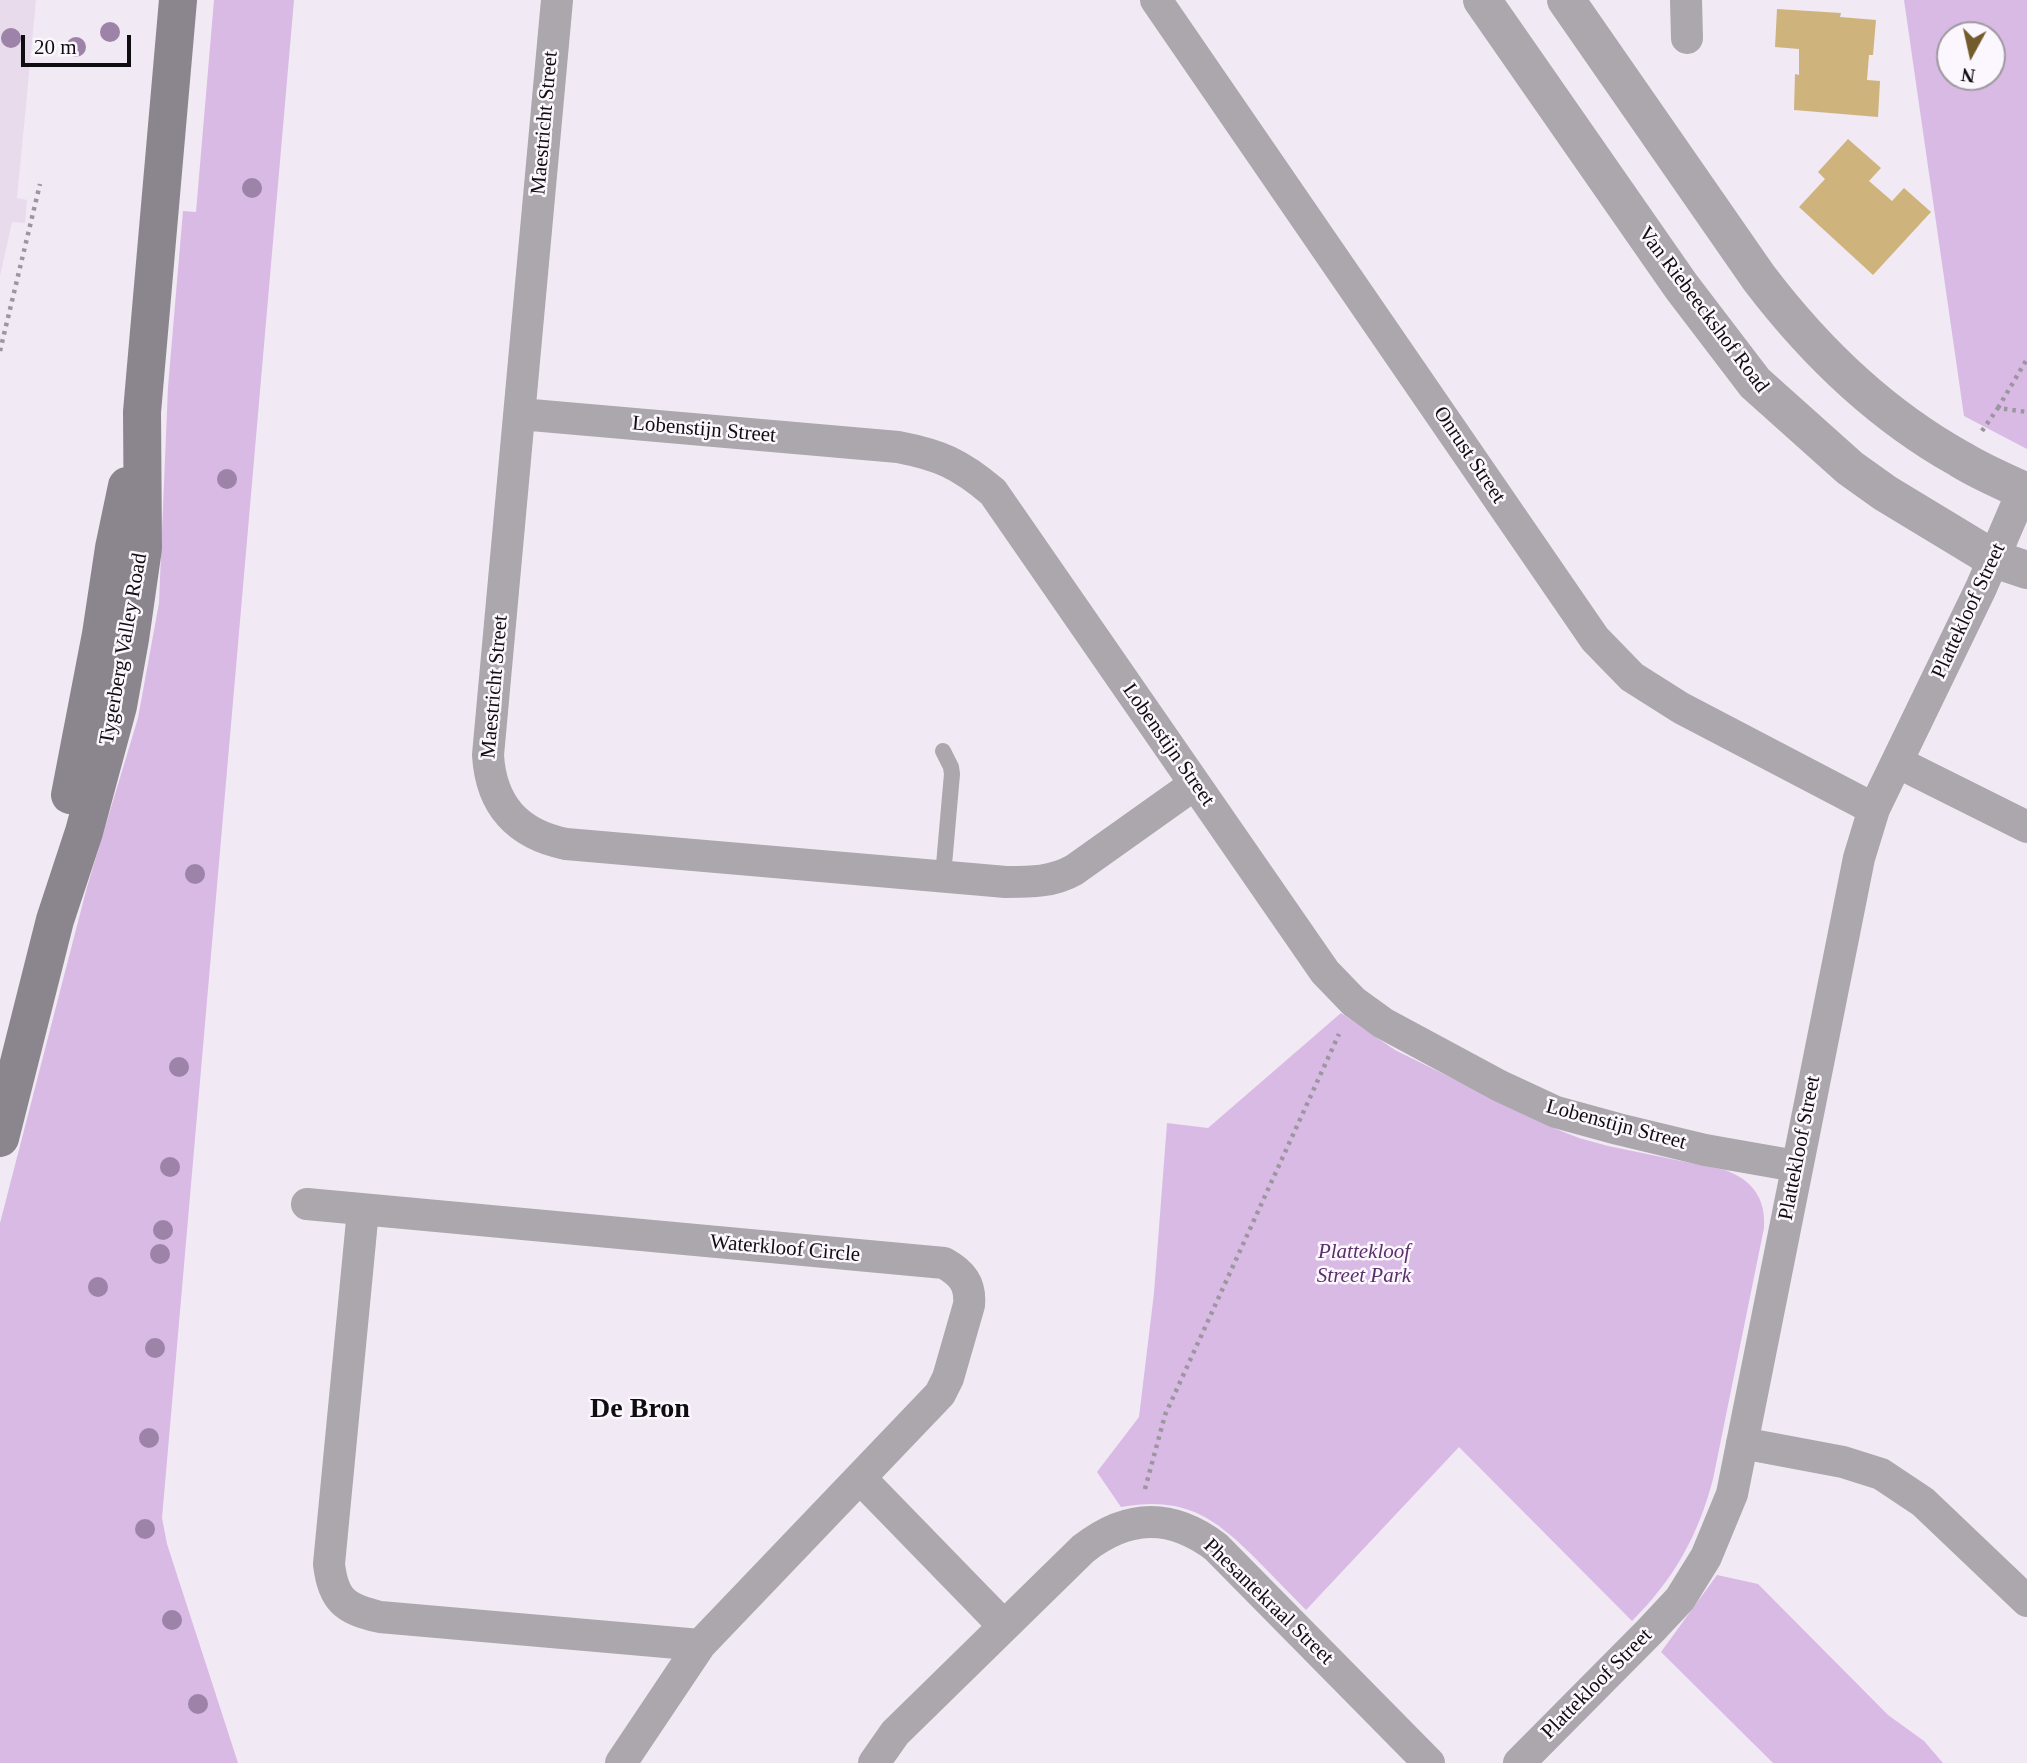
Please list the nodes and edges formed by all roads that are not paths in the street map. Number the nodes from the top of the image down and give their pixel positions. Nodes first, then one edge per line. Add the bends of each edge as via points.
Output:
1 (178, 0) edge
2 (557, 0) edge
3 (1157, 0) edge
4 (1482, 0) edge
5 (1566, 0) edge
6 (1686, 0) edge
7 (1687, 38) dead end
8 (520, 414) junction
9 (2025, 491) edge
10 (2010, 565) edge
11 (943, 751) dead end
12 (1897, 762) junction
13 (1195, 784) junction
14 (1874, 809) junction
15 (2027, 827) edge
16 (943, 876) junction
17 (0, 1138) edge
18 (1797, 1166) junction
19 (307, 1204) dead end
20 (363, 1210) junction
21 (1742, 1443) junction
22 (861, 1479) junction
23 (2027, 1601) edge
24 (1004, 1626) junction
25 (700, 1645) junction
26 (621, 1763) edge
27 (874, 1763) edge
28 (1429, 1763) edge
29 (1519, 1763) edge

1 - 17 main road, Tygerberg Valley Road via 142,412 63,829 55,920
2 - 8 street, Maestricht Street
3 - 14 street, Onrust Street via 1595,639 1632,677 1672,703
4 - 10 street, Van Riebeeckshof Road via 1681,286 1755,383 1850,468 1921,516
5 - 9 street via 1759,278 1821,352 1931,442
6 - 7 street
8 - 13 street, Lobenstijn Street via 898,447 944,459 971,473 993,492
8 - 16 street, Maestricht Street via 488,755 494,791 515,821 547,840 566,844
9 - 10 street, Plattekloof Street
10 - 12 street, Plattekloof Street
11 - 16 lane via 952,774
12 - 14 street, Plattekloof Street
12 - 15 street
13 - 16 street, Maestricht Street via 1061,877 1032,882
13 - 18 street, Lobenstijn Street via 1325,972 1383,1023 1556,1112 1705,1150
14 - 18 street, Plattekloof Street via 1859,858
18 - 21 street, Plattekloof Street
19 - 20 street, Waterkloof Circle
20 - 22 street, Waterkloof Circle via 944,1263 963,1277 970,1295 948,1378 940,1394
20 - 25 street via 329,1564 331,1583 340,1598 358,1612 380,1617
21 - 23 street via 1881,1474 1923,1502
21 - 29 street, Plattekloof Street via 1732,1494 1706,1556 1680,1599
22 - 24 street
22 - 25 street, Waterkloof Circle
24 - 27 street, Phesantekraal Street via 895,1733
24 - 28 street, Phesantekraal Street via 1083,1549 1107,1532 1136,1523 1185,1528 1216,1547
25 - 26 street, Waterkloof Circle

